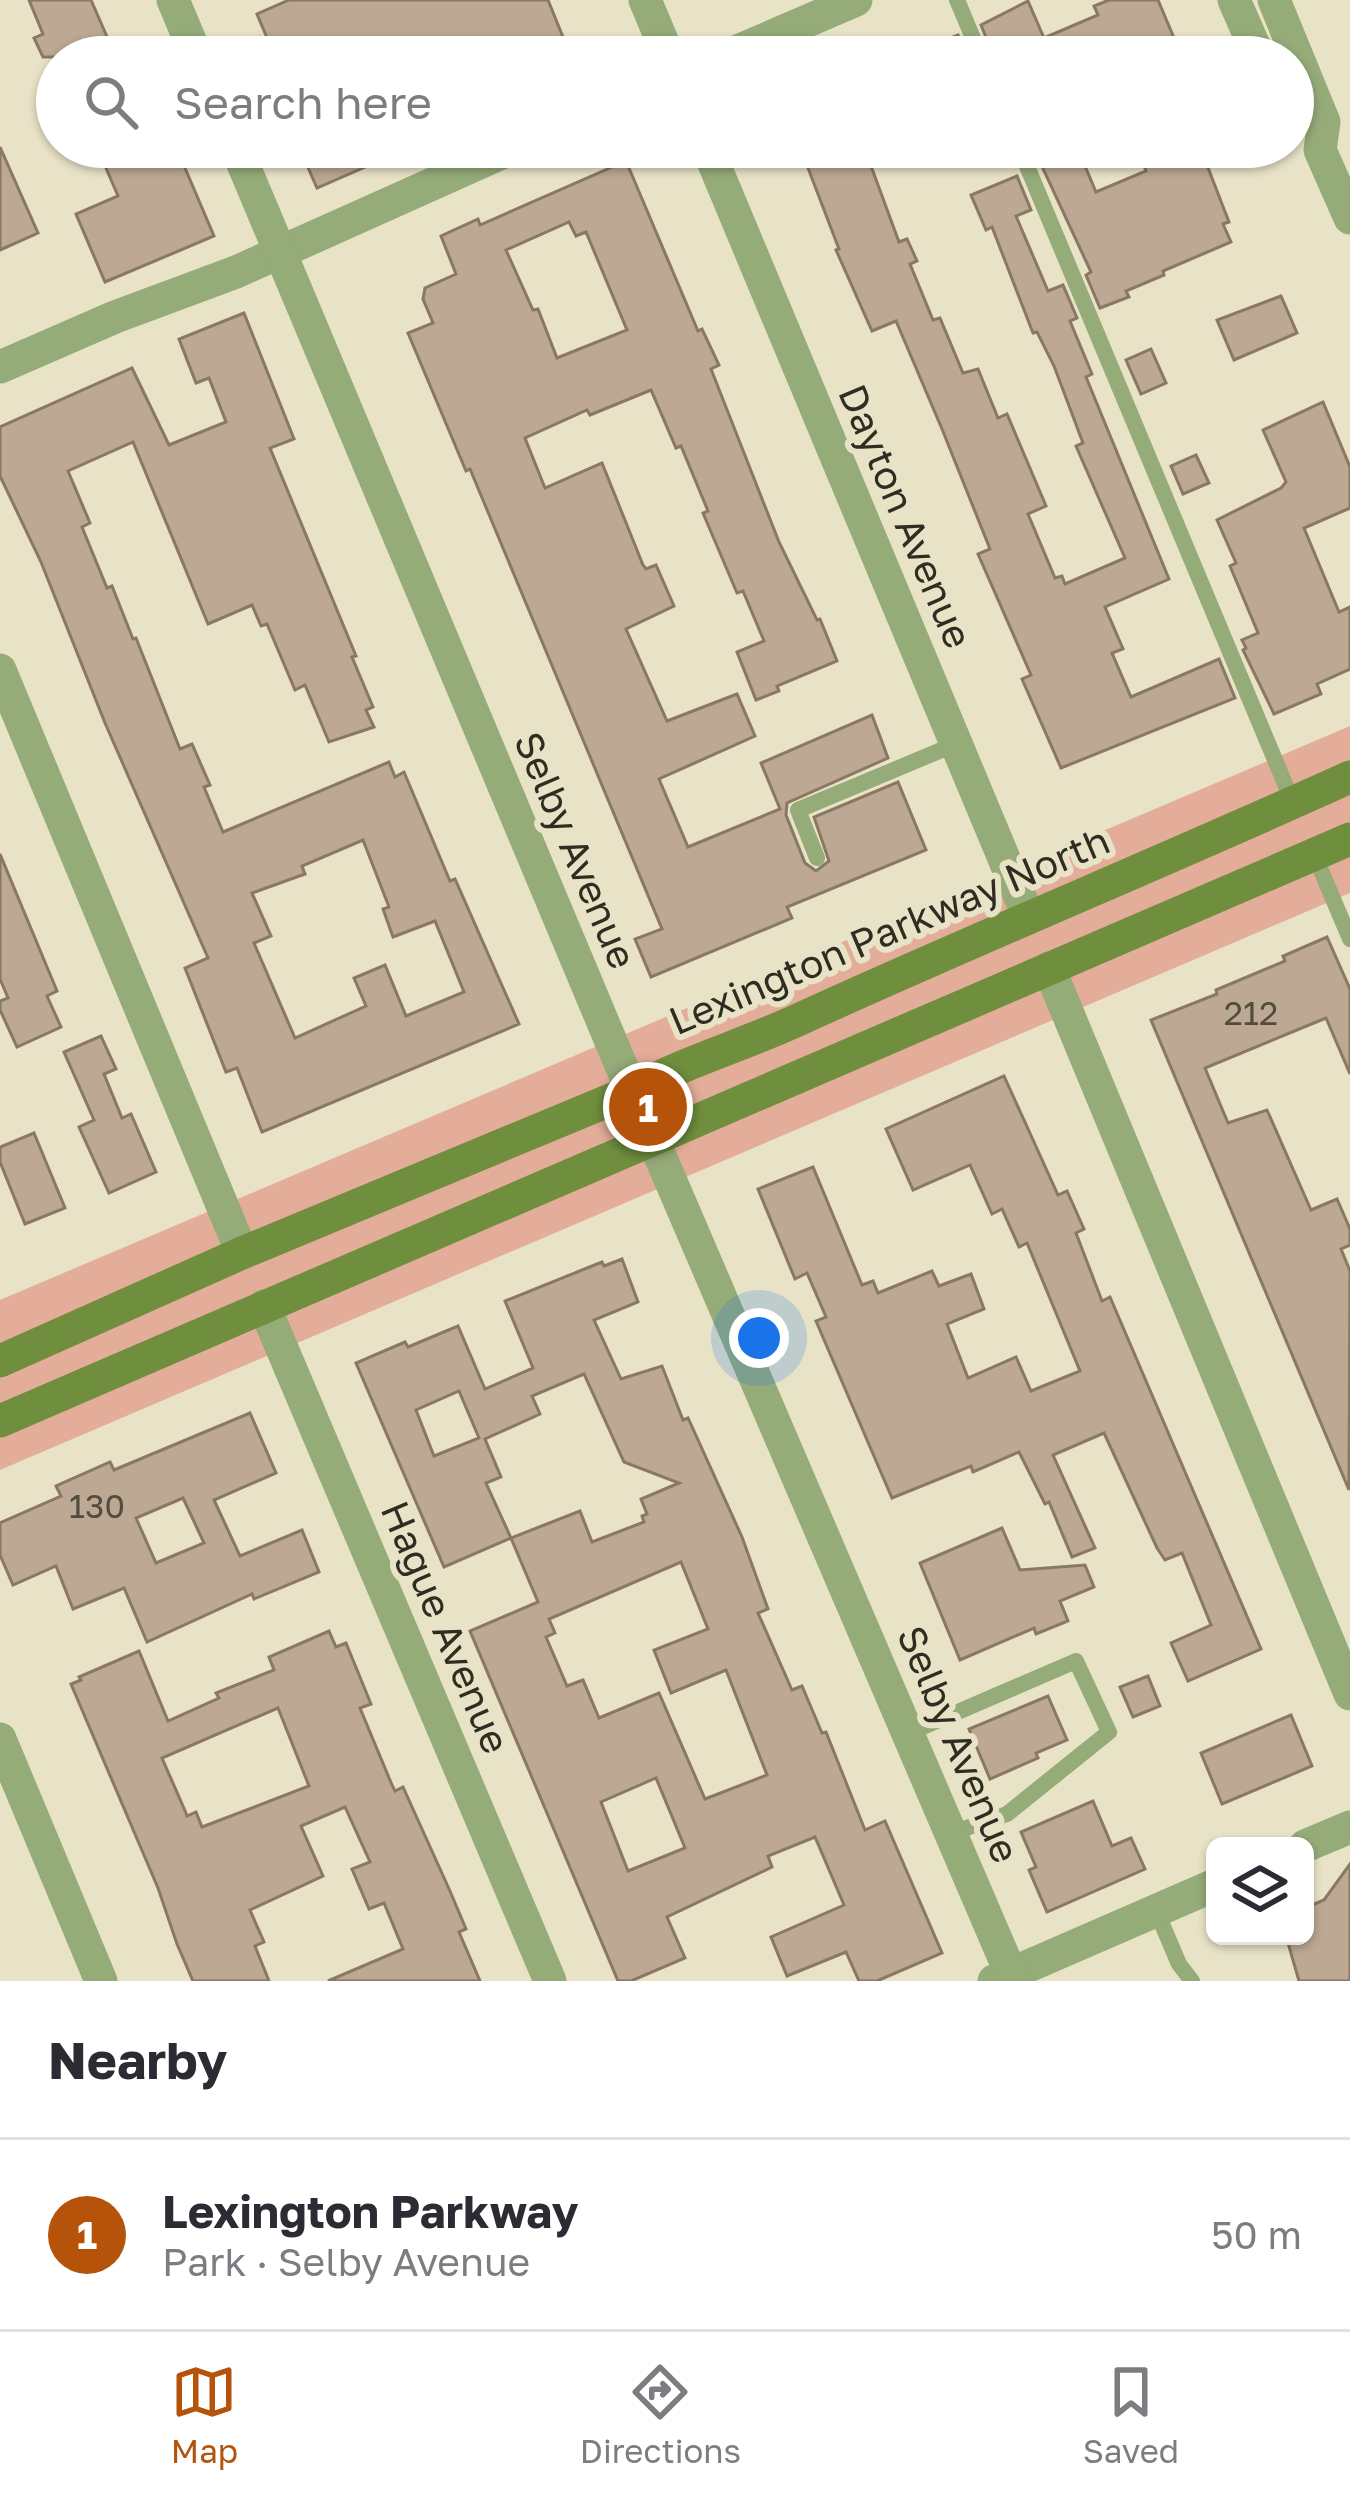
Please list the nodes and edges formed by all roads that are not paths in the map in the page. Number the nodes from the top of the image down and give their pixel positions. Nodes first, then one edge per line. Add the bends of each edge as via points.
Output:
1 (173, 0) edge
2 (645, 0) edge
3 (856, 0) edge
4 (957, 0) edge
5 (1234, 0) edge
6 (1274, 0) edge
7 (188, 36) edge
8 (660, 36) edge
9 (773, 36) edge
10 (972, 36) edge
11 (1250, 36) edge
12 (1289, 36) edge
13 (1314, 98) edge
14 (1314, 133) edge
15 (1314, 156) edge
16 (245, 168) edge
17 (467, 168) edge
18 (716, 168) edge
19 (1027, 168) edge
20 (1350, 218) edge
21 (280, 250) junction
22 (0, 368) edge
23 (0, 670) edge
24 (956, 744) junction
25 (1350, 777) edge
26 (1293, 803) junction
27 (1350, 839) edge
28 (1314, 854) junction
29 (817, 858) dead end
30 (1028, 916) junction
31 (1350, 939) edge
32 (1049, 968) junction
33 (632, 1091) junction
34 (652, 1138) junction
35 (242, 1253) junction
36 (265, 1306) junction
37 (0, 1361) edge
38 (0, 1421) edge
39 (1350, 1694) edge
40 (909, 1732) junction
41 (0, 1739) edge
42 (1350, 1827) edge
43 (952, 1833) junction
44 (1314, 1842) edge
45 (1206, 1889) edge
46 (1156, 1910) junction
47 (1006, 1979) edge
48 (101, 1981) edge
49 (550, 1981) edge
50 (1192, 1981) edge

1 - 7 street
2 - 8 street
3 - 9 street
4 - 10 lane
5 - 11 street
6 - 12 street
13 - 14 street via 1324,122
15 - 20 street
16 - 21 street, Selby Avenue
17 - 21 street
18 - 24 street, Dayton Avenue
19 - 26 lane
21 - 22 street
21 - 33 street, Selby Avenue
23 - 35 street
24 - 29 lane via 798,811
24 - 30 street, Dayton Avenue
25 - 26 main road, Lexington Parkway North
26 - 30 main road, Lexington Parkway North
27 - 28 main road
28 - 31 lane
28 - 32 main road
30 - 33 main road, Lexington Parkway North
32 - 34 main road
32 - 39 street
33 - 34 street, Selby Avenue
33 - 35 main road, Lexington Parkway North
34 - 36 main road
34 - 40 street, Selby Avenue
35 - 37 main road, Lexington Parkway North
36 - 38 main road
36 - 49 street, Hague Avenue
40 - 43 street, Selby Avenue
40 - 43 lane via 1076,1661 1109,1732 1007,1814
41 - 48 street
42 - 44 street
43 - 47 street, Selby Avenue
45 - 46 street
46 - 47 street
46 - 50 lane

